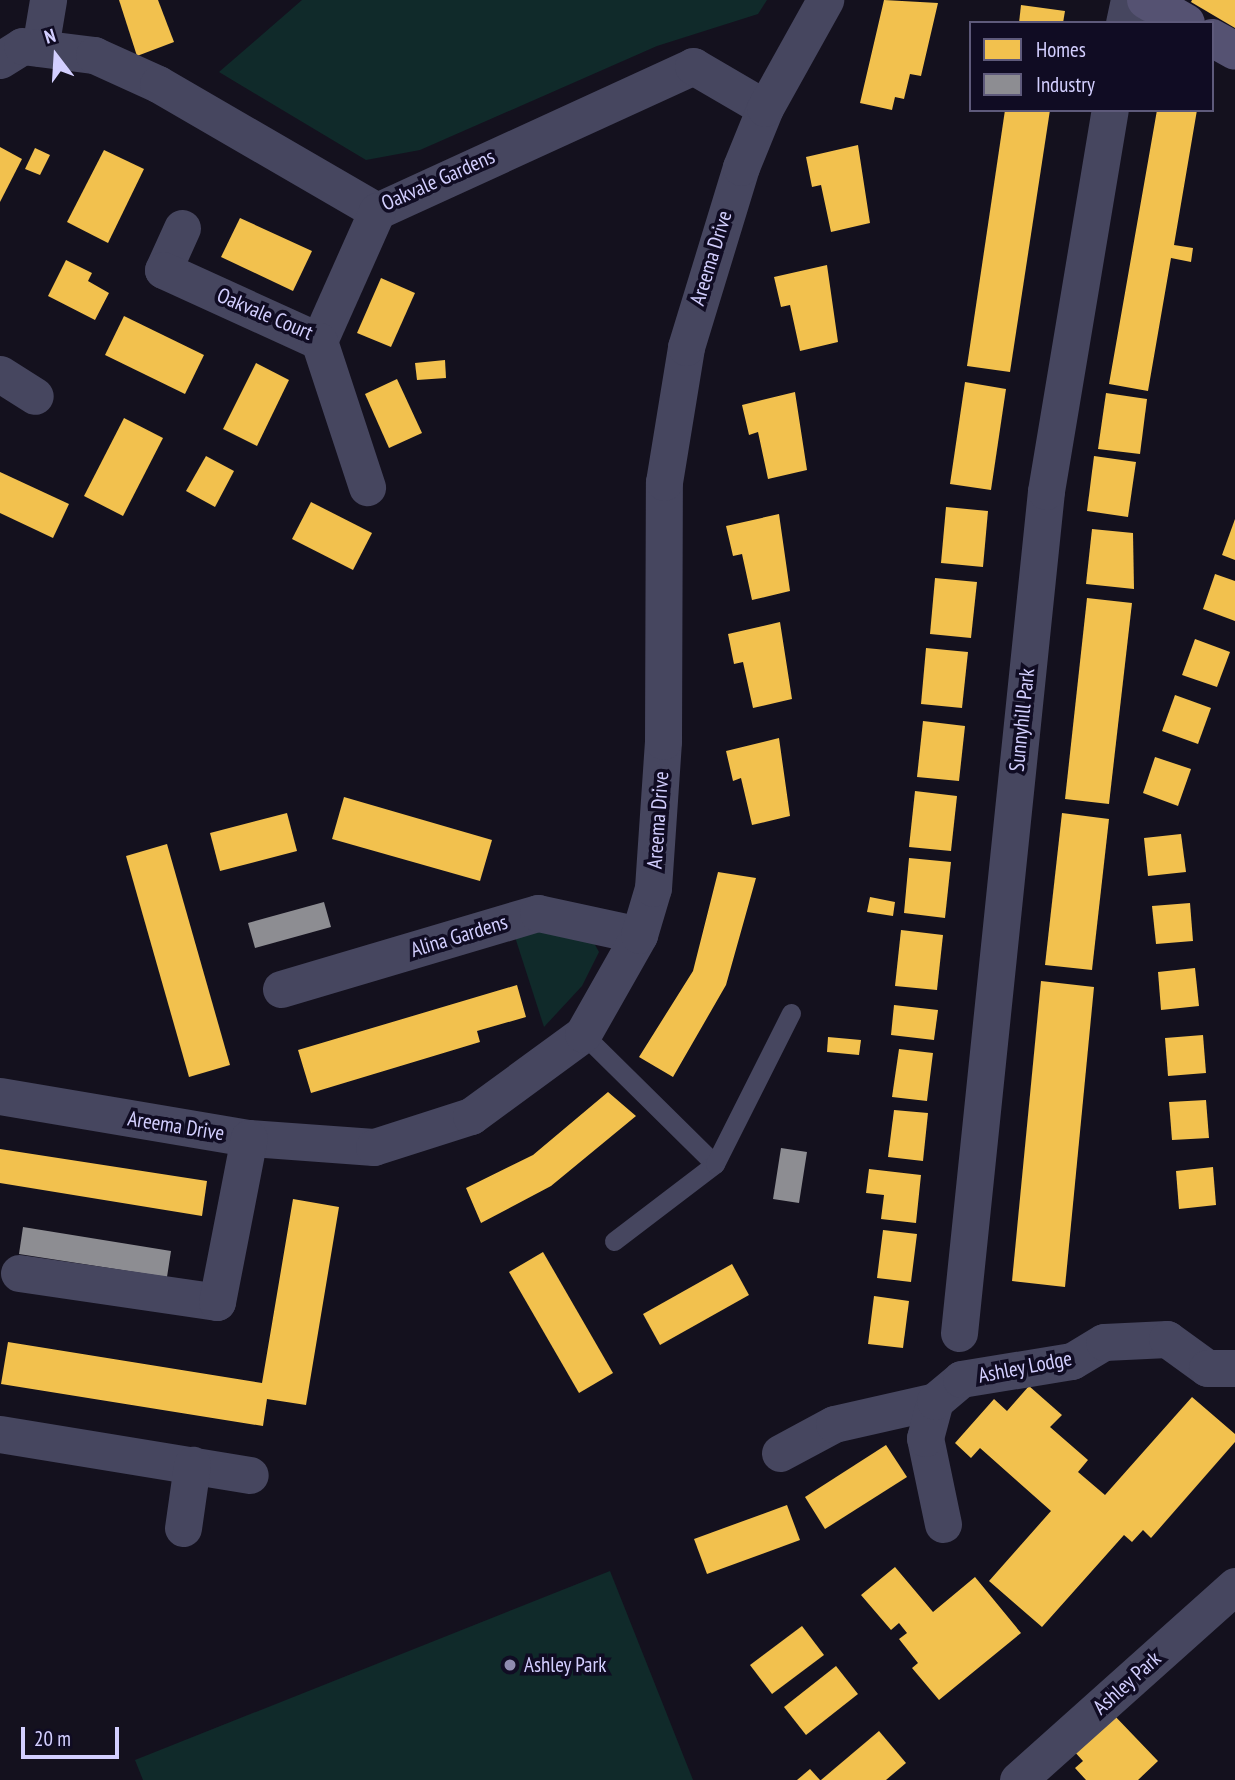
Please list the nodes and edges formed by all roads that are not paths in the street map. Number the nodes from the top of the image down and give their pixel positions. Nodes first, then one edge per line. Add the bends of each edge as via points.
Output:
1 (48, 0) edge
2 (825, 0) edge
3 (1129, 0) edge
4 (1146, 0) edge
5 (1124, 21) edge
6 (1183, 21) edge
7 (1214, 39) edge
8 (40, 48) junction
9 (1235, 51) edge
10 (0, 60) edge
11 (765, 108) junction
12 (1110, 112) edge
13 (377, 211) junction
14 (183, 228) dead end
15 (319, 341) junction
16 (0, 374) edge
17 (35, 396) dead end
18 (367, 487) dead end
19 (639, 935) junction
20 (281, 989) dead end
21 (791, 1013) dead end
22 (583, 1034) junction
23 (0, 1096) edge
24 (249, 1138) junction
25 (715, 1164) junction
26 (614, 1241) dead end
27 (19, 1273) dead end
28 (959, 1333) dead end
29 (1235, 1368) edge
30 (935, 1401) junction
31 (0, 1434) edge
32 (780, 1453) dead end
33 (192, 1465) junction
34 (250, 1475) dead end
35 (943, 1524) dead end
36 (183, 1528) dead end
37 (1235, 1586) edge
38 (1018, 1780) edge

1 - 8 street
2 - 11 street, Areema Drive
3 - 5 street
4 - 6 street
7 - 9 street
8 - 10 street, Oakvale Gardens via 22,46
8 - 13 street, Oakvale Gardens via 94,55 158,84
11 - 13 street, Oakvale Gardens via 693,66
11 - 19 street, Areema Drive via 702,284 673,410 664,482 660,820 653,888
12 - 28 street, Sunnyhill Park via 1046,491
13 - 15 street, Oakvale Court
14 - 15 street, Oakvale Court via 163,270
15 - 18 street
16 - 17 street
19 - 20 street, Alina Gardens via 538,913
19 - 22 street, Areema Drive
21 - 25 lane
22 - 24 street, Areema Drive via 471,1116 374,1147
22 - 25 lane
23 - 24 street, Areema Drive
24 - 27 street via 217,1302
25 - 26 lane
29 - 30 street, Ashley Lodge via 1207,1368 1167,1339 1104,1342 1072,1361 961,1379
30 - 32 street, Ashley Lodge via 834,1424
30 - 35 street via 925,1438
31 - 33 street
33 - 34 street
33 - 36 street
37 - 38 street, Ashley Park

